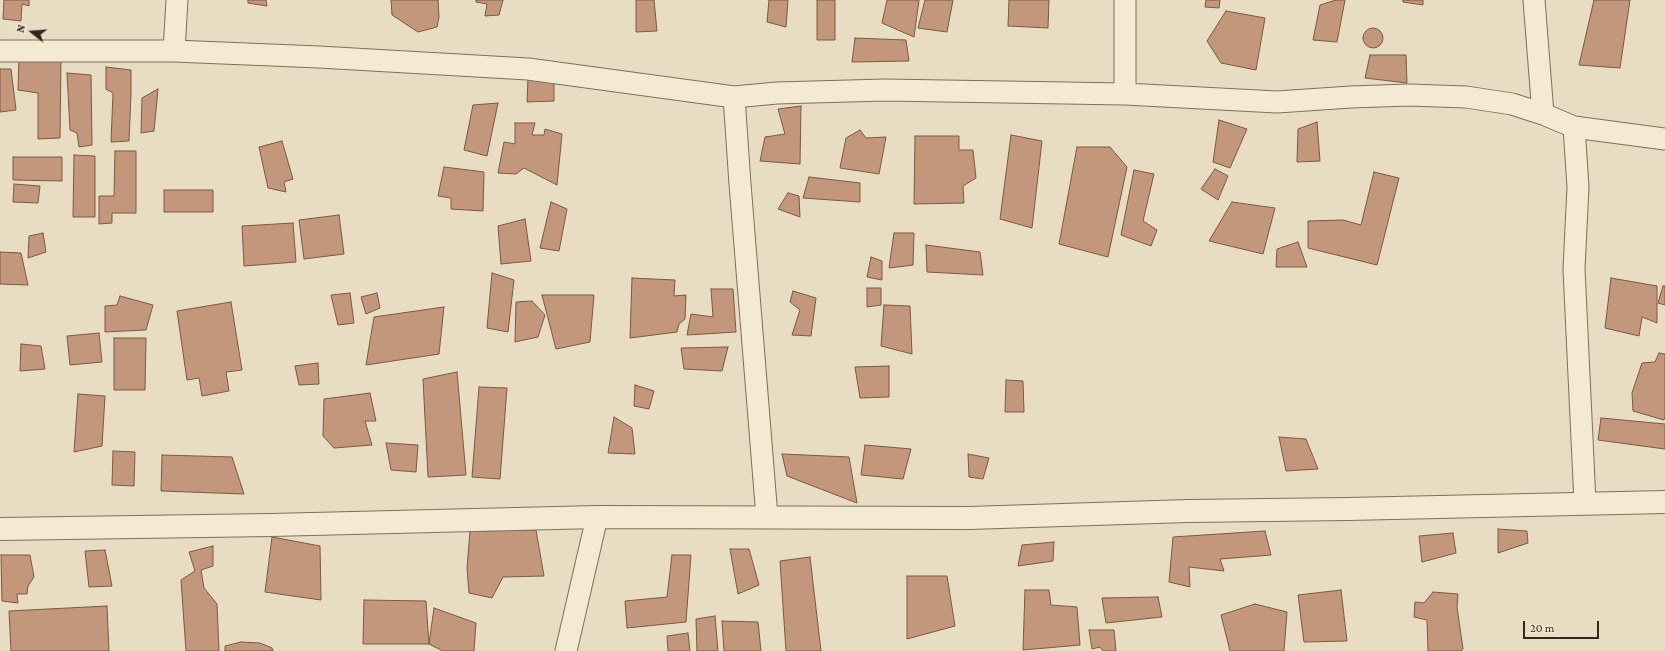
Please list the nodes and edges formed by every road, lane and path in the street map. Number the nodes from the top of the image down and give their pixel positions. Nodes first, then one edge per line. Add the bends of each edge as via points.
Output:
1 (177, 0) edge
2 (1125, 0) edge
3 (1534, 0) edge
4 (0, 51) edge
5 (174, 51) junction
6 (1125, 94) junction
7 (734, 97) junction
8 (1543, 114) junction
9 (1574, 127) junction
10 (1665, 139) edge
11 (1665, 502) edge
12 (1585, 503) junction
13 (597, 517) junction
14 (767, 517) junction
15 (0, 529) edge
16 (566, 651) edge

1 - 5 street
2 - 6 street
3 - 8 street
4 - 5 street
5 - 7 street via 528,69
6 - 7 street via 885,90 777,93
6 - 8 street via 1277,102 1409,95 1466,97 1512,104
7 - 14 street
8 - 9 street
9 - 10 street
9 - 12 street via 1578,187 1574,269
11 - 12 street
12 - 14 street via 969,518
13 - 14 street
13 - 15 street
13 - 16 street

